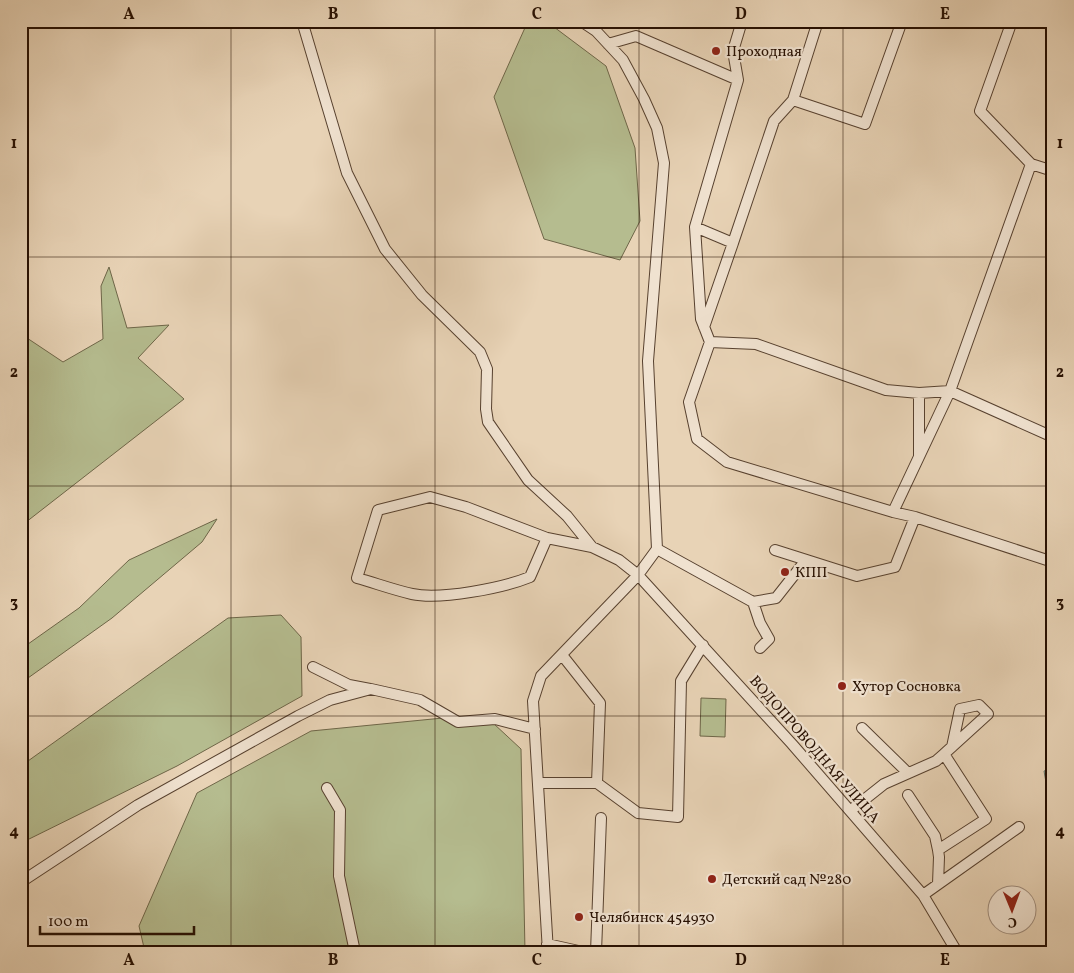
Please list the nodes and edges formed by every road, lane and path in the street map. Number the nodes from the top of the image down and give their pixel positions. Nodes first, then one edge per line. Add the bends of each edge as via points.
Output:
1 (302, 21) edge
2 (581, 21) edge
3 (742, 21) edge
4 (818, 21) edge
5 (902, 21) edge
6 (1012, 21) edge
7 (608, 44) junction
8 (738, 80) junction
9 (794, 100) junction
10 (1031, 164) junction
11 (1053, 171) edge
12 (695, 227) junction
13 (733, 243) junction
14 (704, 327) junction
15 (710, 342) junction
16 (950, 390) junction
17 (919, 393) junction
18 (1053, 437) edge
19 (919, 458) junction
20 (893, 512) junction
21 (915, 516) junction
22 (547, 538) junction
23 (592, 547) junction
24 (657, 548) junction
25 (775, 550) dead end
26 (806, 560) junction
27 (1053, 562) edge
28 (638, 575) junction
29 (753, 602) junction
30 (703, 645) junction
31 (760, 648) dead end
32 (562, 655) junction
33 (313, 667) dead end
34 (371, 689) junction
35 (862, 728) dead end
36 (535, 729) junction
37 (908, 773) junction
38 (538, 783) junction
39 (597, 783) junction
40 (327, 788) dead end
41 (908, 795) dead end
42 (850, 810) junction
43 (601, 818) dead end
44 (1020, 827) dead end
45 (938, 850) junction
46 (21, 882) edge
47 (938, 884) junction
48 (923, 895) junction
49 (547, 948) edge
50 (355, 952) edge
51 (583, 952) edge
52 (596, 952) edge
53 (957, 952) edge

1 - 23 street via 347,174 385,249 422,295 480,352 487,370 488,422 528,480 567,516
2 - 7 street
3 - 8 street via 733,51
4 - 9 street
5 - 9 street via 865,124
6 - 10 street via 980,111
7 - 8 street via 636,36
7 - 24 street via 623,60 644,99 657,128 664,163 648,361
8 - 12 street
9 - 13 street via 774,121
10 - 11 street
10 - 16 street
12 - 13 street
12 - 14 street
13 - 14 street
14 - 15 street
15 - 17 street via 756,344 886,390
15 - 20 street via 689,402 697,439 727,462
16 - 17 street
16 - 18 street
16 - 19 street
17 - 19 street
19 - 20 street
20 - 21 street
21 - 26 street via 895,567 857,576
21 - 27 street
22 - 22 street via 530,576 515,583 440,597 413,595 357,578 378,510 430,497
22 - 23 street
23 - 28 street, ВОДОПРОВОДНАЯ УЛИЦА via 619,560
24 - 28 street
24 - 29 street
25 - 26 street
26 - 29 street via 776,598
28 - 30 street, ВОДОПРОВОДНАЯ УЛИЦА
28 - 32 street
29 - 31 street via 769,639
30 - 39 street via 681,681 678,817 638,813
30 - 42 street, ВОДОПРОВОДНАЯ УЛИЦА
32 - 36 street via 541,676 533,701
32 - 39 street via 600,703
33 - 34 street via 349,685
34 - 36 street via 420,700 458,722 495,718
34 - 46 street via 330,700 298,716 138,805
35 - 37 street
36 - 38 street
37 - 42 street via 884,784
37 - 45 street via 936,761 948,751 986,819
38 - 39 street
38 - 49 street
40 - 50 street via 340,810 338,876
41 - 45 street via 935,836
42 - 48 street, ВОДОПРОВОДНАЯ УЛИЦА
43 - 52 street
44 - 47 street
45 - 47 street
47 - 48 street
48 - 53 street, ВОДОПРОВОДНАЯ УЛИЦА
49 - 51 street

